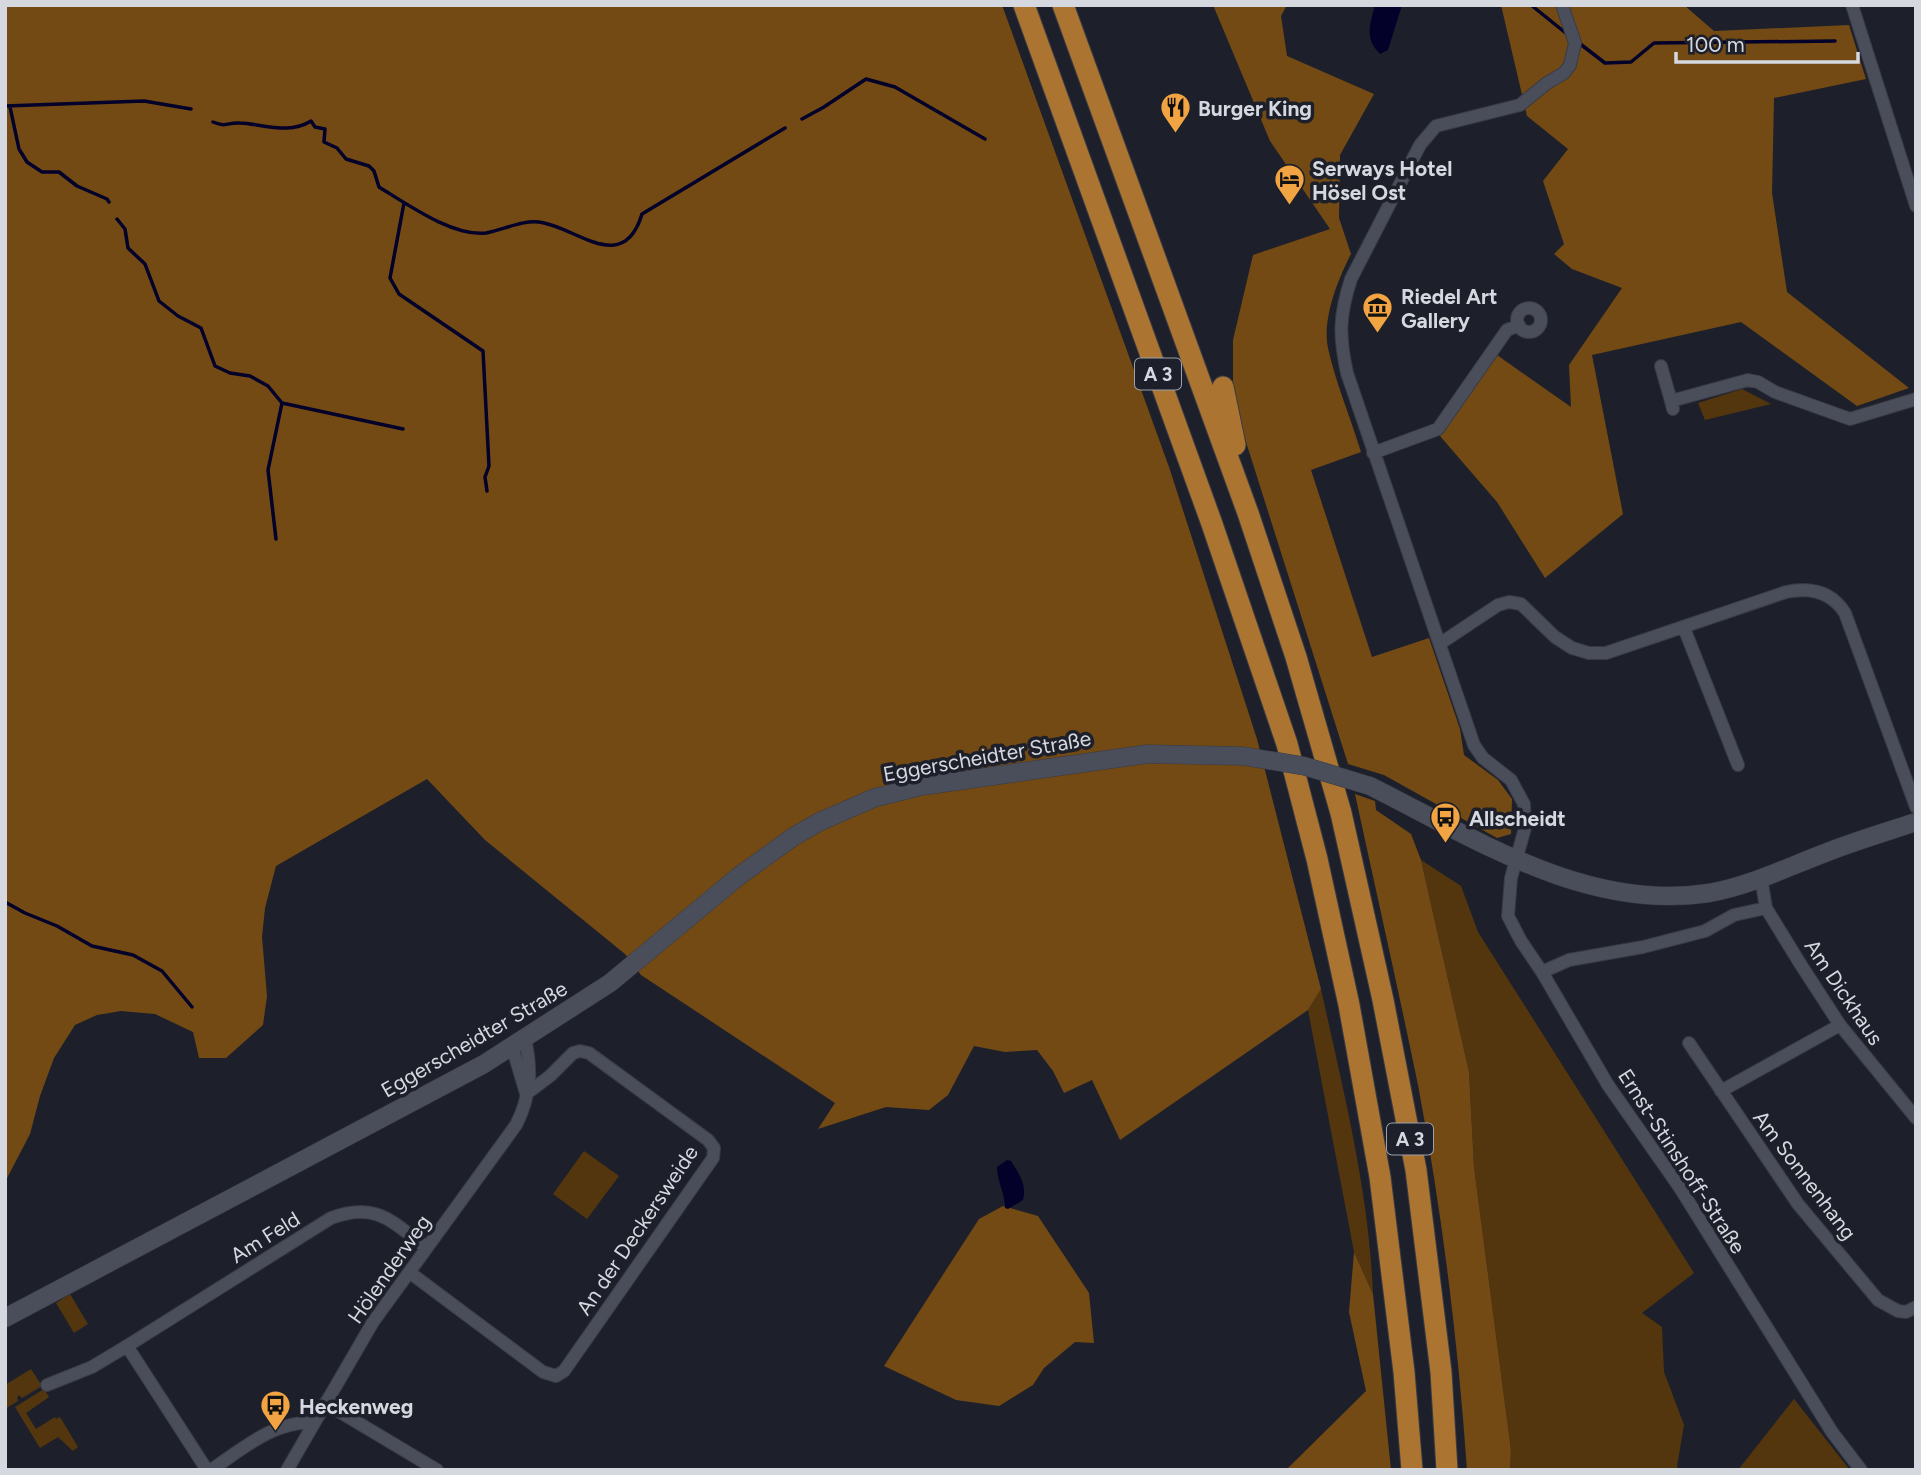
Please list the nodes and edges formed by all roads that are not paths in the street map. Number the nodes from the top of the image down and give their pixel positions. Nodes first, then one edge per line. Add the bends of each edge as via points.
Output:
1 (1024, 5) edge
2 (1063, 5) edge
3 (1562, 5) edge
4 (1852, 5) edge
5 (1916, 206) edge
6 (1519, 325) dead end
7 (1661, 366) dead end
8 (1223, 387) dead end
9 (1916, 399) edge
10 (1373, 453) junction
11 (1248, 513) junction
12 (1684, 628) junction
13 (1441, 643) junction
14 (1738, 765) dead end
15 (1916, 807) edge
16 (1916, 822) edge
17 (1517, 860) junction
18 (1761, 878) junction
19 (1766, 908) junction
20 (1542, 972) junction
21 (1840, 1025) junction
22 (518, 1043) junction
23 (1689, 1043) dead end
24 (1721, 1091) junction
25 (526, 1094) junction
26 (1916, 1118) edge
27 (427, 1248) junction
28 (409, 1272) junction
29 (1911, 1310) edge
30 (5, 1318) edge
31 (127, 1346) junction
32 (47, 1385) dead end
33 (325, 1403) junction
34 (314, 1423) junction
35 (209, 1470) edge
36 (287, 1470) edge
37 (437, 1470) edge
38 (1412, 1470) edge
39 (1447, 1470) edge
40 (1861, 1470) edge

1 - 38 highway, A 3 via 1287,744 1349,1005 1381,1177
2 - 11 highway, A 3
3 - 10 street via 1575,43 1564,73 1520,105 1436,126 1420,145 1361,256 1344,301 1340,338
4 - 5 street
6 - 10 street via 1507,330 1438,429
7 - 9 street via 1672,405 1748,380 1850,419
8 - 11 highway
10 - 13 street
11 - 39 highway, A 3 via 1341,813 1383,1000 1416,1170 1441,1372
12 - 13 street via 1606,653 1589,653 1555,637 1521,604 1509,601
12 - 14 street
12 - 15 street via 1801,589 1827,595 1838,603
13 - 17 street via 1474,745 1511,780 1524,804 1525,828
16 - 18 street, Eggerscheidter Straße
17 - 18 street, Eggerscheidter Straße via 1557,876 1632,894 1711,893
17 - 20 street, Ernst-Stinshoff-Straße via 1508,916
17 - 22 street, Eggerscheidter Straße, bridge via 1370,786 1304,766 1242,756 1114,757 922,786 874,798 793,836 610,983
18 - 19 street, Am Dickhaus
19 - 20 street via 1734,915 1705,931 1569,960
19 - 21 street, Am Dickhaus
20 - 40 street, Ernst-Stinshoff-Straße via 1608,1085 1680,1188 1832,1432
21 - 24 street
21 - 26 street, Am Dickhaus
22 - 25 street, Hölenderweg via 531,1069
22 - 30 street, Eggerscheidter Straße
23 - 24 street, Am Sonnenhang
24 - 29 street, Am Sonnenhang via 1798,1204 1878,1300 1891,1309
25 - 27 street, Hölenderweg via 512,1131
25 - 28 street, An der Deckersweide via 573,1053 589,1053 708,1140 714,1148 713,1158 564,1371 556,1376
27 - 28 street, Hölenderweg
27 - 31 street, Am Feld via 379,1213 348,1212 331,1217
28 - 33 street, Hölenderweg
31 - 32 street, Am Feld via 92,1367
31 - 35 street
33 - 34 street, Hölenderweg
33 - 37 street
34 - 35 street via 277,1429
34 - 36 street, Hölenderweg

